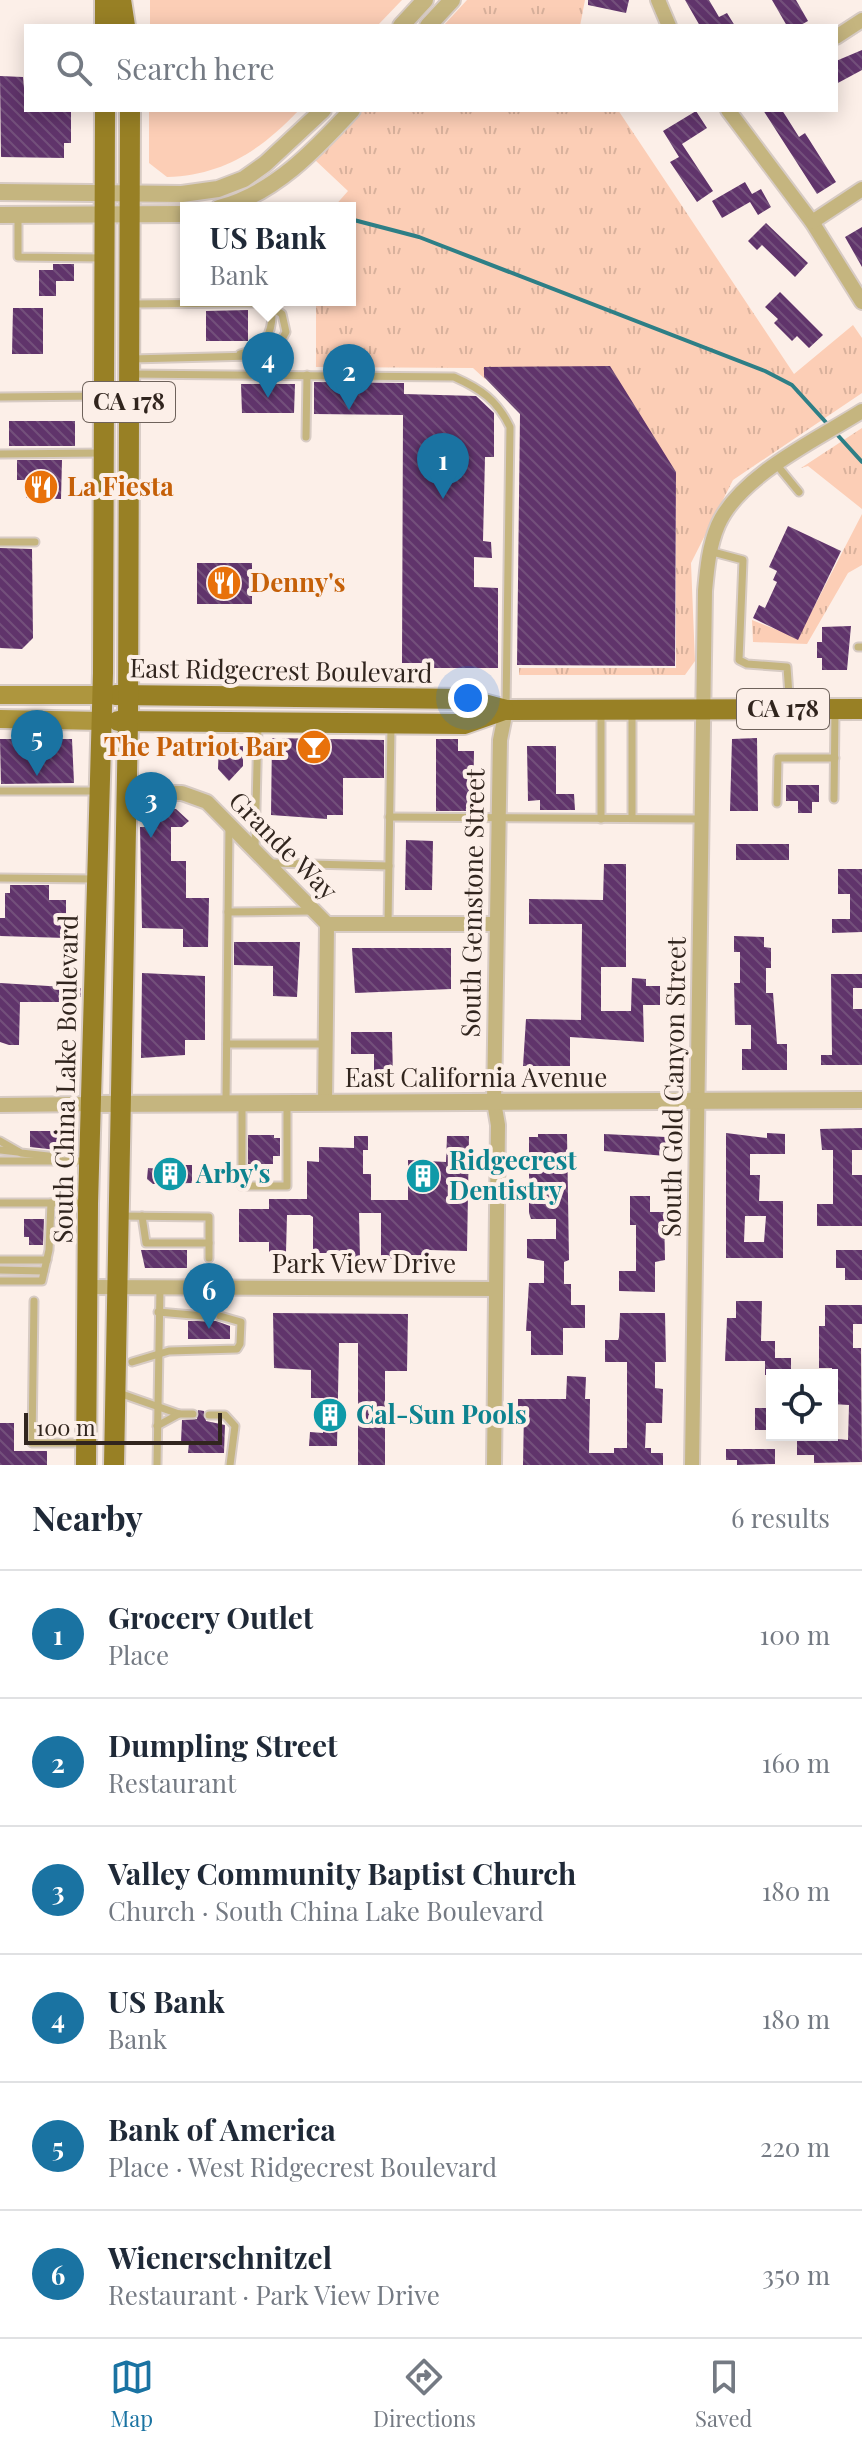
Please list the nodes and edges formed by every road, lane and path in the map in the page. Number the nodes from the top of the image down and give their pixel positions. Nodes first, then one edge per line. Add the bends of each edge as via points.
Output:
1 (105, 0) edge
2 (121, 0) edge
3 (131, 0) edge
4 (425, 0) edge
5 (452, 0) edge
6 (658, 0) edge
7 (862, 20) edge
8 (105, 24) edge
9 (127, 24) edge
10 (128, 24) edge
11 (403, 24) edge
12 (430, 24) edge
13 (668, 24) edge
14 (838, 36) edge
15 (105, 112) edge
16 (130, 112) edge
17 (321, 112) edge
18 (350, 112) edge
19 (730, 112) edge
20 (862, 189) edge
21 (0, 192) edge
22 (130, 192) junction
23 (104, 193) junction
24 (236, 202) edge
25 (180, 214) edge
26 (0, 215) edge
27 (18, 215) junction
28 (105, 215) junction
29 (129, 215) junction
30 (812, 222) junction
31 (105, 258) junction
32 (862, 302) edge
33 (129, 304) junction
34 (180, 304) edge
35 (267, 306) edge
36 (269, 306) edge
37 (105, 327) junction
38 (222, 357) junction
39 (129, 366) junction
40 (307, 375) junction
41 (105, 396) junction
42 (0, 397) edge
43 (862, 411) edge
44 (129, 432) junction
45 (306, 437) dead end
46 (105, 453) junction
47 (0, 454) edge
48 (776, 464) junction
49 (799, 492) dead end
50 (0, 542) edge
51 (35, 542) dead end
52 (709, 551) junction
53 (0, 695) edge
54 (102, 695) junction
55 (128, 695) junction
56 (790, 709) junction
57 (835, 709) junction
58 (862, 709) edge
59 (506, 710) junction
60 (601, 710) junction
61 (632, 710) junction
62 (704, 710) junction
63 (0, 719) edge
64 (102, 721) junction
65 (128, 722) junction
66 (258, 723) junction
67 (390, 724) junction
68 (835, 758) junction
69 (0, 791) edge
70 (100, 791) junction
71 (125, 793) junction
72 (834, 799) dead end
73 (777, 803) dead end
74 (389, 817) junction
75 (498, 818) junction
76 (632, 818) junction
77 (601, 819) junction
78 (702, 819) junction
79 (229, 824) junction
80 (255, 849) junction
81 (268, 863) junction
82 (389, 866) junction
83 (0, 878) edge
84 (97, 878) junction
85 (317, 911) junction
86 (228, 912) junction
87 (327, 924) junction
88 (388, 924) junction
89 (496, 924) junction
90 (227, 1044) junction
91 (325, 1044) junction
92 (862, 1100) edge
93 (697, 1101) junction
94 (494, 1102) junction
95 (234, 1103) junction
96 (287, 1103) junction
97 (325, 1103) junction
98 (91, 1104) junction
99 (120, 1104) junction
100 (0, 1105) edge
101 (0, 1141) edge
102 (0, 1150) edge
103 (21, 1153) junction
104 (0, 1161) edge
105 (90, 1161) junction
106 (62, 1162) junction
107 (0, 1203) edge
108 (51, 1203) junction
109 (88, 1204) junction
110 (117, 1216) junction
111 (142, 1216) junction
112 (209, 1243) junction
113 (209, 1258) dead end
114 (0, 1260) edge
115 (47, 1260) junction
116 (0, 1270) edge
117 (44, 1271) junction
118 (0, 1281) edge
119 (116, 1286) junction
120 (87, 1287) junction
121 (158, 1287) junction
122 (496, 1289) junction
123 (34, 1301) dead end
124 (158, 1312) junction
125 (204, 1316) dead end
126 (220, 1316) dead end
127 (169, 1351) junction
128 (132, 1362) dead end
129 (115, 1391) junction
130 (179, 1414) junction
131 (193, 1414) dead end
132 (209, 1415) dead end
133 (157, 1426) junction
134 (87, 1443) junction
135 (86, 1465) edge
136 (114, 1465) edge
137 (157, 1465) edge
138 (230, 1465) edge
139 (494, 1465) edge
140 (692, 1465) edge

1 - 8 main road
2 - 9 main road
3 - 10 main road
4 - 11 street
5 - 12 street
6 - 13 street
7 - 14 street
15 - 23 main road, CA 178
16 - 22 main road, CA 178
17 - 22 street via 244,179 182,194
18 - 24 street via 274,183
19 - 30 street
20 - 30 street
21 - 23 street
22 - 23 street
22 - 29 main road, CA 178
23 - 28 main road, CA 178
25 - 29 street
26 - 27 street
27 - 28 street
27 - 31 lane via 18,257
28 - 29 street
28 - 31 main road, CA 178
29 - 33 main road, CA 178
30 - 32 street
31 - 37 main road, CA 178
33 - 34 lane
33 - 39 main road, CA 178
35 - 38 lane via 272,331 267,338 253,350
36 - 38 lane via 282,314 283,341 270,353
37 - 41 main road, CA 178
37 - 44 main road via 117,348 118,417
38 - 39 lane
39 - 40 lane
39 - 44 main road, CA 178
40 - 45 lane
40 - 59 lane via 454,377 481,389 502,410 510,427
41 - 42 lane
41 - 46 main road, CA 178
43 - 48 street, South Gold Canyon Street
44 - 55 main road, CA 178
46 - 47 lane
46 - 54 main road, CA 178
48 - 49 lane
48 - 52 street, South Gold Canyon Street via 719,521
50 - 51 lane
52 - 56 lane via 743,560 739,660 787,667
52 - 62 street, South Gold Canyon Street
53 - 54 main road
54 - 55 main road, East Ridgecrest Boulevard
54 - 64 main road, South China Lake Boulevard
55 - 59 main road, East Ridgecrest Boulevard / CA 178 via 465,699
55 - 65 main road, South China Lake Boulevard
56 - 57 main road, East Ridgecrest Boulevard / CA 178
56 - 62 main road, East Ridgecrest Boulevard / CA 178
57 - 58 main road, East Ridgecrest Boulevard / CA 178
57 - 68 lane
59 - 60 main road, East Ridgecrest Boulevard / CA 178
59 - 67 main road, East Ridgecrest Boulevard / CA 178 via 464,724
59 - 75 street, South Gemstone Street
60 - 61 main road, East Ridgecrest Boulevard / CA 178
60 - 77 lane
61 - 62 main road, East Ridgecrest Boulevard / CA 178
61 - 76 lane
62 - 78 street, South Gold Canyon Street
63 - 64 main road
64 - 65 main road, CA 178
64 - 70 main road, South China Lake Boulevard
65 - 66 main road, East Ridgecrest Boulevard / CA 178
65 - 71 main road, South China Lake Boulevard
66 - 67 main road, East Ridgecrest Boulevard / CA 178
66 - 80 lane
67 - 74 lane
68 - 72 lane
68 - 73 lane via 778,758
69 - 70 lane
70 - 84 main road, South China Lake Boulevard
71 - 79 street, Grande Way via 195,796
71 - 99 main road, South China Lake Boulevard
74 - 75 lane
74 - 82 lane
75 - 77 lane
75 - 89 street, South Gemstone Street
76 - 77 lane
76 - 78 lane
78 - 93 street, South Gold Canyon Street
79 - 80 street, Grande Way
79 - 86 lane
80 - 81 street, Grande Way
81 - 82 lane
81 - 85 street, Grande Way
82 - 88 lane
83 - 84 lane
84 - 98 main road, South China Lake Boulevard
85 - 86 lane
85 - 87 street, Grande Way
86 - 90 lane
87 - 88 street
87 - 91 street, Grande Way
88 - 89 street
89 - 94 street, South Gemstone Street
90 - 91 lane
90 - 95 lane
91 - 97 street, Grande Way
92 - 93 street, East California Avenue
93 - 94 street, East California Avenue
93 - 140 street, South Gold Canyon Street
94 - 97 street, East California Avenue
94 - 122 street, South Gemstone Street
95 - 96 street, East California Avenue
95 - 96 lane via 242,1186 287,1186
95 - 99 street, East California Avenue
96 - 97 street, East California Avenue
98 - 99 street, East California Avenue
98 - 100 street
98 - 105 main road, South China Lake Boulevard
99 - 110 main road, South China Lake Boulevard
101 - 103 lane
102 - 103 lane
103 - 106 lane
104 - 106 lane
105 - 106 lane
105 - 109 main road, South China Lake Boulevard
107 - 108 lane
108 - 109 lane
108 - 115 lane
109 - 120 main road, South China Lake Boulevard
110 - 111 lane
110 - 119 main road, South China Lake Boulevard
111 - 112 lane via 146,1243
111 - 112 lane via 209,1217
112 - 113 lane
114 - 115 lane
115 - 117 lane
116 - 117 lane
117 - 118 lane via 42,1281
119 - 120 street, Park View Drive
119 - 121 street, Park View Drive
119 - 129 main road, South China Lake Boulevard
120 - 134 main road, South China Lake Boulevard
121 - 122 street, Park View Drive
121 - 124 lane
121 - 127 lane via 155,1341
122 - 139 street, South Gemstone Street
123 - 134 lane via 32,1443
124 - 125 lane
124 - 133 lane
126 - 127 lane via 241,1322 237,1349
127 - 128 lane
129 - 130 lane
129 - 136 main road, South China Lake Boulevard
130 - 131 lane
130 - 133 lane
132 - 138 lane via 225,1415 235,1426
133 - 137 lane
134 - 135 main road, South China Lake Boulevard

